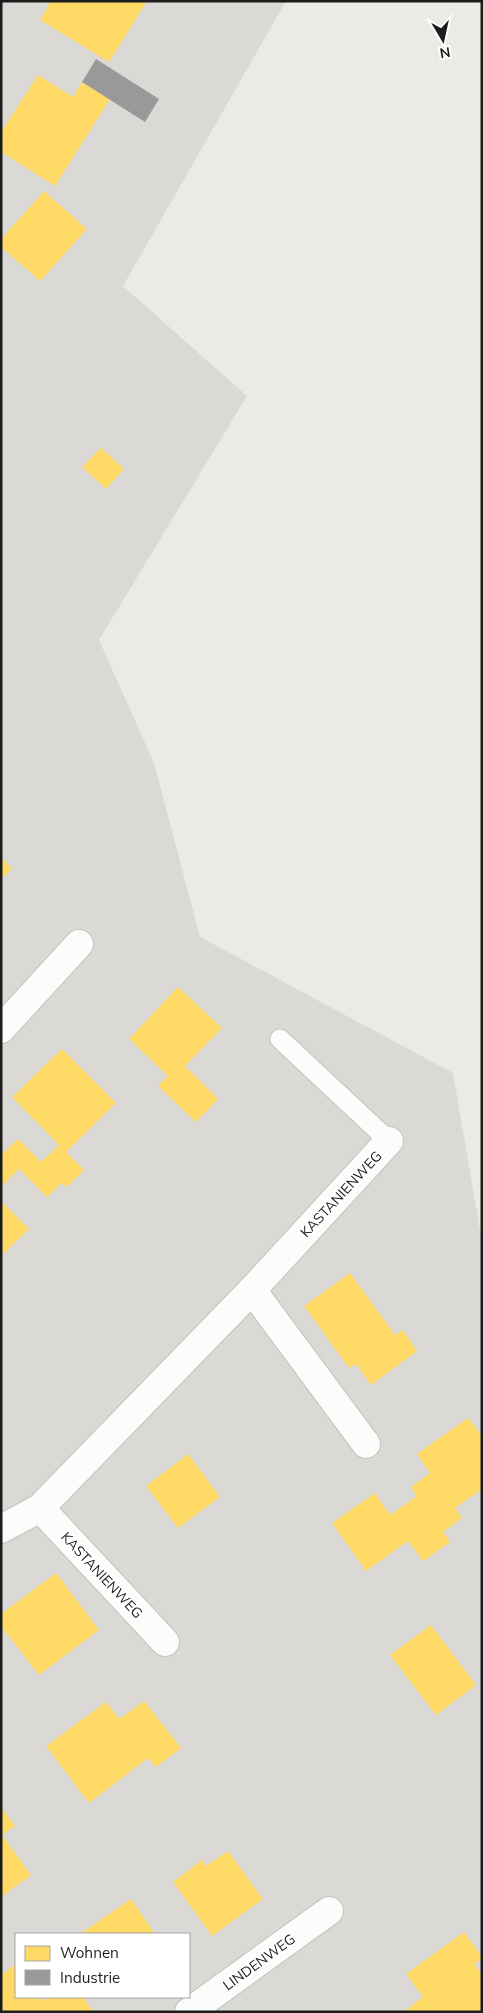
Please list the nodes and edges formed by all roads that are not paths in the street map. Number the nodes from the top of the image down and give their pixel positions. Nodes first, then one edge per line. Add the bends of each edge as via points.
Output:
1 (79, 944) dead end
2 (1, 1029) edge
3 (280, 1039) dead end
4 (389, 1141) joint
5 (252, 1290) junction
6 (366, 1444) dead end
7 (40, 1508) junction
8 (1, 1529) edge
9 (165, 1642) dead end
10 (329, 1911) dead end
11 (189, 2012) edge

1 - 2 street
3 - 4 lane, KASTANIENWEG
4 - 5 street, KASTANIENWEG
5 - 6 street
5 - 7 street, KASTANIENWEG
7 - 8 street, KASTANIENWEG
7 - 9 street, KASTANIENWEG
10 - 11 street, LINDENWEG

